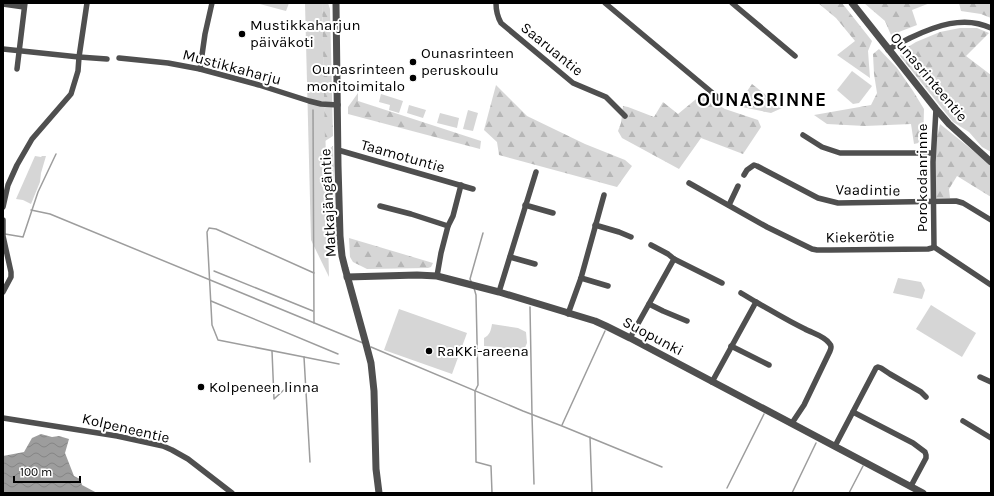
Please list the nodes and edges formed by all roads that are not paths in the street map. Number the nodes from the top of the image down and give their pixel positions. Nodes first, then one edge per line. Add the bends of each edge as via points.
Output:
1 (88, 3) edge
2 (212, 3) edge
3 (336, 3) edge
4 (496, 3) edge
5 (605, 3) edge
6 (732, 3) edge
7 (852, 3) edge
8 (3, 4) edge
9 (25, 5) edge
10 (991, 28) edge
11 (3, 49) edge
12 (19, 50) junction
13 (888, 50) junction
14 (795, 56) dead end
15 (79, 57) junction
16 (119, 58) dead end
17 (107, 59) dead end
18 (17, 69) dead end
19 (200, 69) junction
20 (721, 100) dead end
21 (338, 105) junction
22 (936, 109) junction
23 (625, 116) dead end
24 (803, 135) dead end
25 (338, 150) junction
26 (933, 153) junction
27 (991, 162) edge
28 (536, 172) dead end
29 (744, 175) dead end
30 (689, 183) dead end
31 (461, 185) junction
32 (738, 186) dead end
33 (473, 189) dead end
34 (604, 195) dead end
35 (934, 202) junction
36 (525, 205) junction
37 (380, 206) dead end
38 (729, 206) junction
39 (3, 207) edge
40 (553, 213) dead end
41 (3, 220) edge
42 (991, 220) edge
43 (595, 225) junction
44 (448, 226) junction
45 (3, 231) edge
46 (3, 236) edge
47 (631, 237) dead end
48 (651, 245) dead end
49 (934, 247) junction
50 (510, 257) junction
51 (674, 259) junction
52 (535, 264) dead end
53 (437, 276) junction
54 (347, 277) junction
55 (581, 278) junction
56 (722, 283) dead end
57 (991, 284) edge
58 (608, 286) dead end
59 (3, 292) edge
60 (499, 292) junction
61 (741, 293) dead end
62 (756, 302) junction
63 (649, 304) junction
64 (568, 314) junction
65 (687, 321) dead end
66 (630, 338) junction
67 (731, 346) junction
68 (769, 365) dead end
69 (980, 377) dead end
70 (712, 382) junction
71 (991, 382) edge
72 (926, 397) dead end
73 (853, 412) junction
74 (3, 418) edge
75 (963, 421) dead end
76 (792, 423) junction
77 (991, 438) edge
78 (835, 446) junction
79 (911, 486) junction
80 (232, 493) edge
81 (379, 493) edge
82 (923, 493) edge

1 - 15 street
2 - 19 street
3 - 21 street, Matkajängäntie
4 - 23 street, Saaruantie via 496,12 501,23 572,83 606,97
5 - 20 street
6 - 14 street
7 - 13 street, Ounasrinteentie
8 - 9 street
9 - 12 street
10 - 13 street via 972,22 947,24
11 - 12 street
12 - 15 street
12 - 18 street
13 - 22 street, Ounasrinteentie
15 - 17 street
15 - 39 street via 71,94 32,139 8,185
16 - 19 street, Mustikkaharju via 168,62
19 - 21 street, Mustikkaharju via 309,102
21 - 25 street, Matkajängäntie
22 - 26 street, Porokodanrinne
22 - 27 street, Ounasrinteentie
24 - 26 street via 840,153
25 - 31 street, Taamotuntie
25 - 54 street, Matkajängäntie via 340,236
26 - 35 street, Porokodanrinne
28 - 36 street
29 - 35 street, Vaadintie via 754,165 818,198 838,203
30 - 38 street, Kiekerötie
31 - 33 street, Taamotuntie
31 - 44 street
32 - 38 street
34 - 43 street
35 - 42 street via 960,202
35 - 49 street, Porokodanrinne
36 - 40 street
36 - 50 street
37 - 44 street
38 - 49 street, Kiekerötie via 816,250
41 - 45 street
43 - 47 street
43 - 55 street
44 - 53 street
45 - 46 street
46 - 59 street via 11,277
48 - 51 street
49 - 57 street
50 - 52 street
50 - 60 street
51 - 56 street
51 - 63 street
53 - 54 street, Suopunki
53 - 60 street, Suopunki
54 - 81 street, Matkajängäntie via 371,363
55 - 58 street
55 - 64 street
60 - 64 street, Suopunki
61 - 62 street
62 - 67 street
62 - 76 street via 824,338 831,347 804,405
63 - 65 street
63 - 66 street
64 - 66 street, Suopunki via 595,321
66 - 70 street, Suopunki
67 - 68 street
67 - 70 street
69 - 71 street
70 - 76 street, Suopunki
72 - 73 street via 878,367
73 - 78 street
73 - 79 street via 925,452 926,458
74 - 80 street, Kolpeneentie via 163,446 188,459
75 - 77 street
76 - 78 street, Suopunki
78 - 79 street, Suopunki
79 - 82 street, Suopunki

